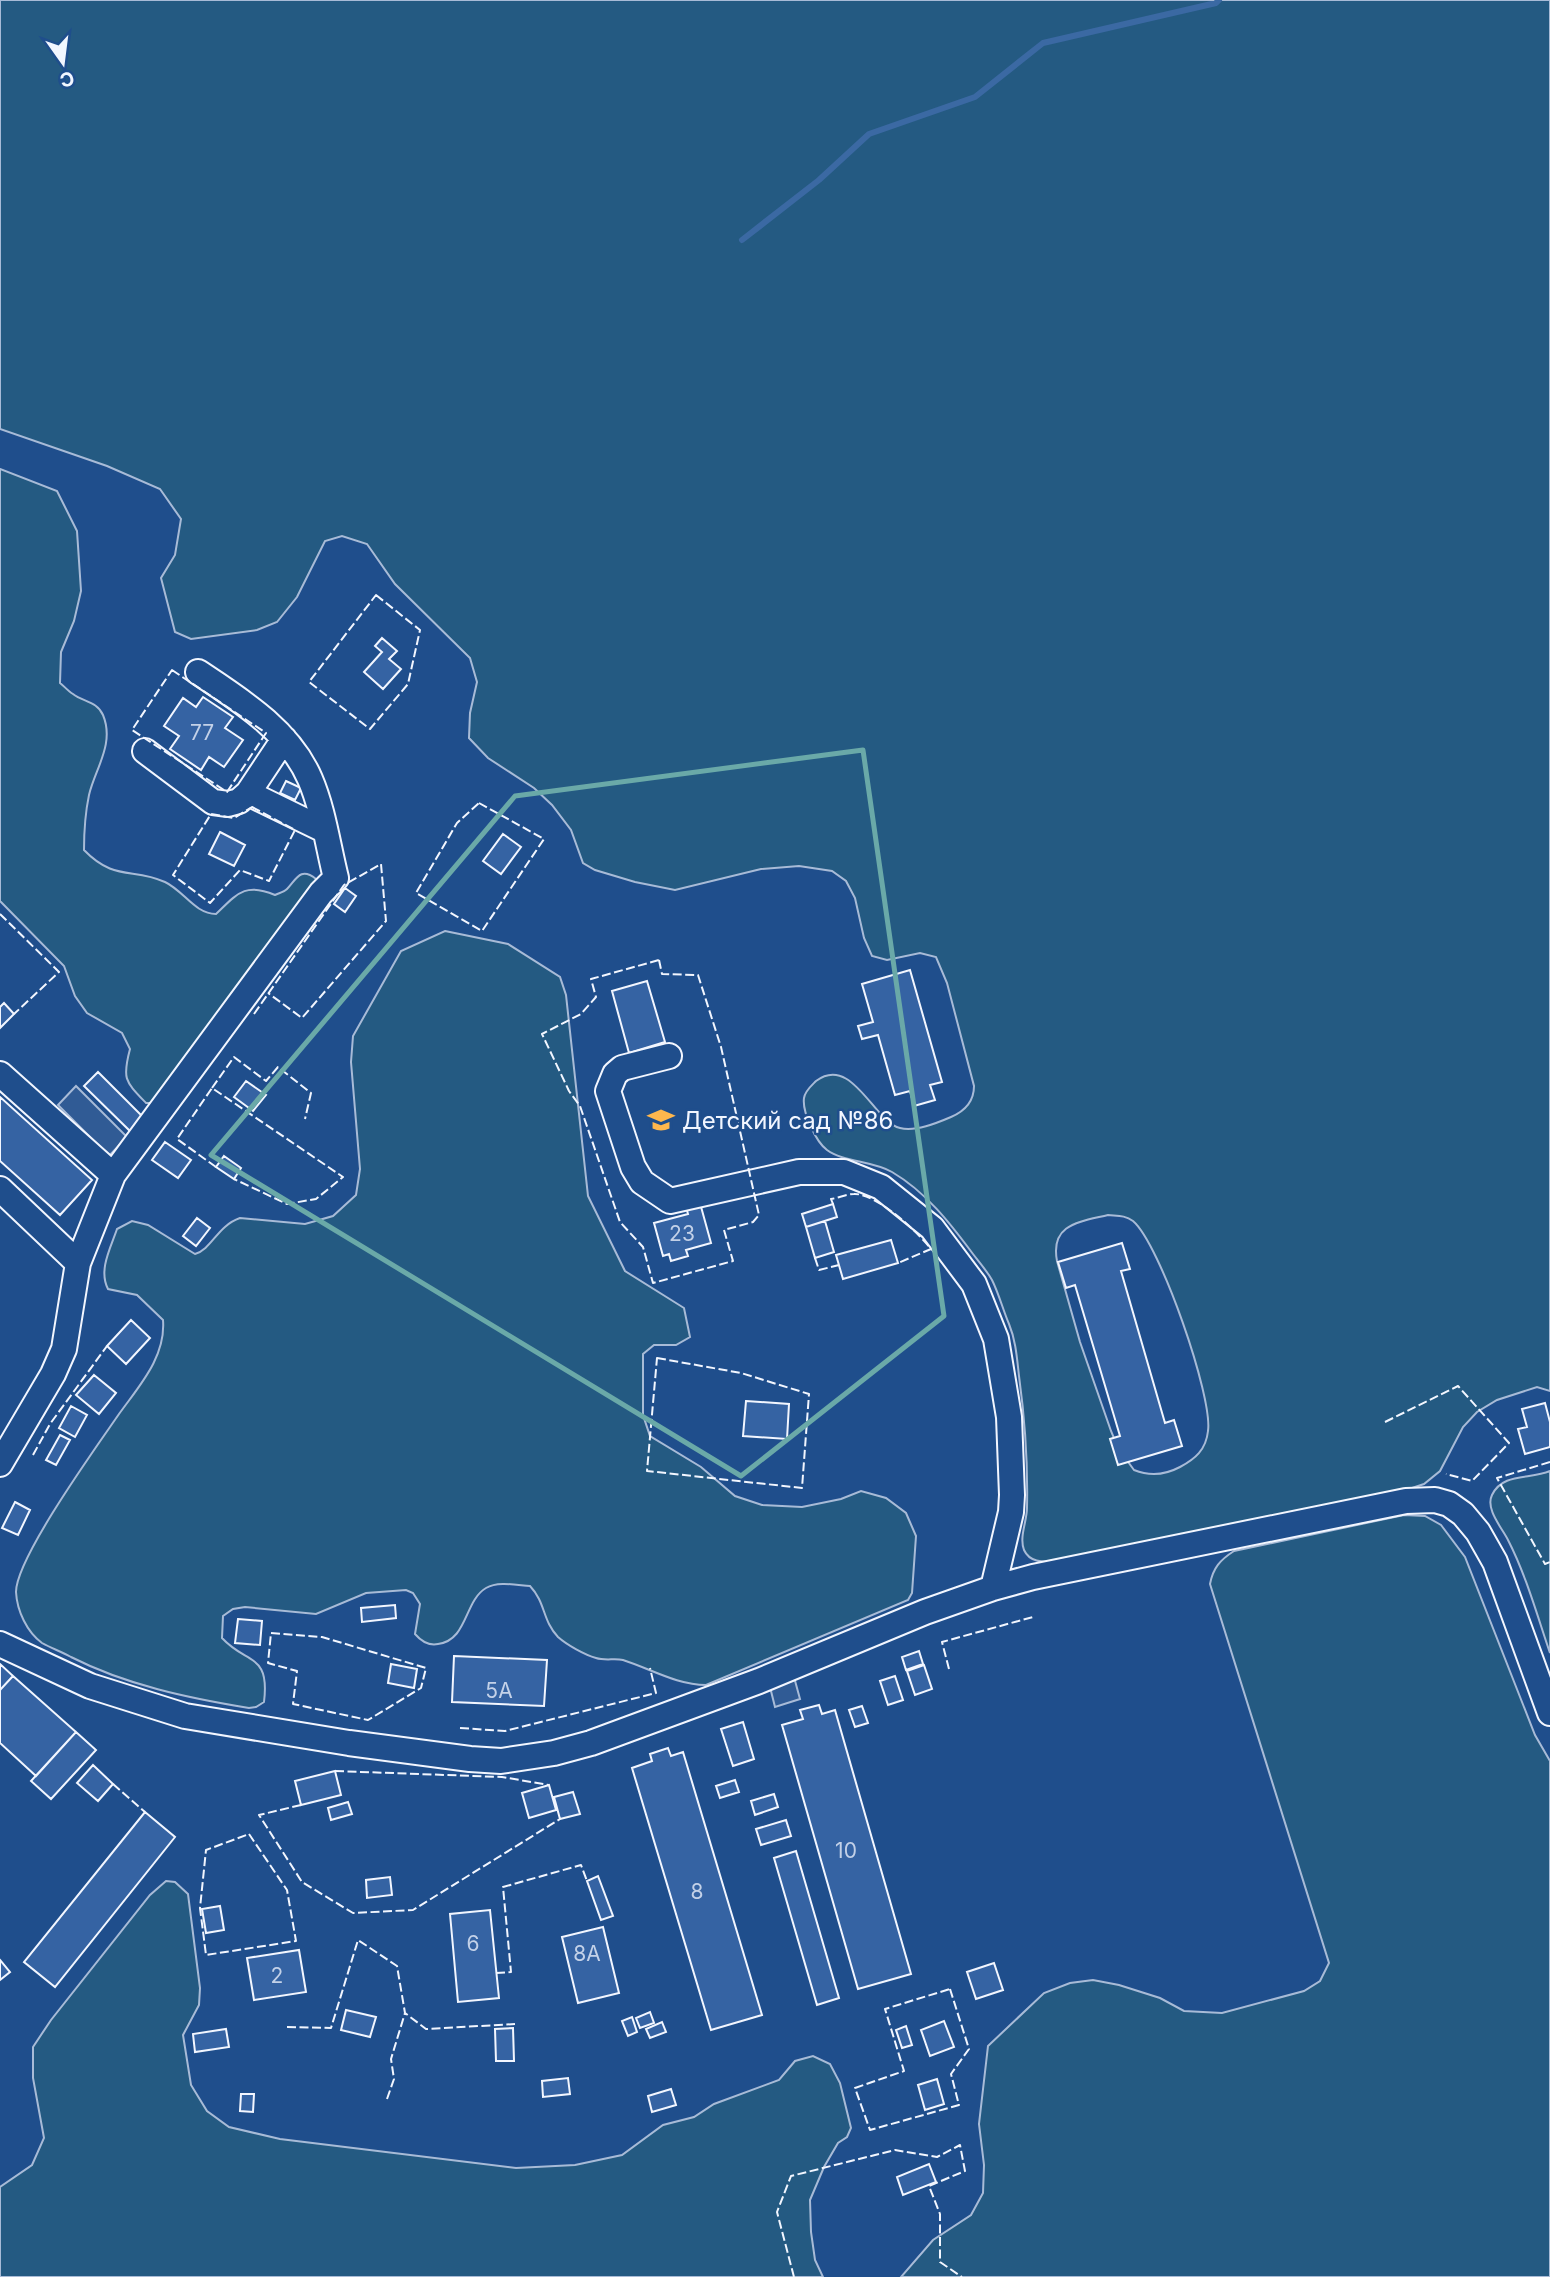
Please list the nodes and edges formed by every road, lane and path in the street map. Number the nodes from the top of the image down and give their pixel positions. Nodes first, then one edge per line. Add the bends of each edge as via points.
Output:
1 (198, 672) dead end
2 (284, 739) junction
3 (145, 751) dead end
4 (248, 793) junction
5 (324, 830) junction
6 (669, 1056) dead end
7 (0, 1074) edge
8 (113, 1175) junction
9 (0, 1189) edge
10 (78, 1263) junction
11 (0, 1464) edge
12 (993, 1588) junction
13 (0, 1644) edge
14 (1550, 1713) edge

1 - 2 street via 251,708
2 - 4 street
2 - 5 street via 310,779
3 - 4 street via 213,802 228,804
4 - 5 street
5 - 8 street via 336,878
6 - 12 street via 622,1068 608,1091 642,1182 670,1201 799,1172 844,1172 881,1187 932,1228 974,1284 996,1339 1009,1417 1011,1512
7 - 8 street
8 - 10 street
9 - 10 street
10 - 11 street via 64,1349
12 - 13 street via 591,1743 501,1761 349,1743 185,1716 90,1686
12 - 14 street via 1406,1501 1435,1500 1463,1514 1488,1549

